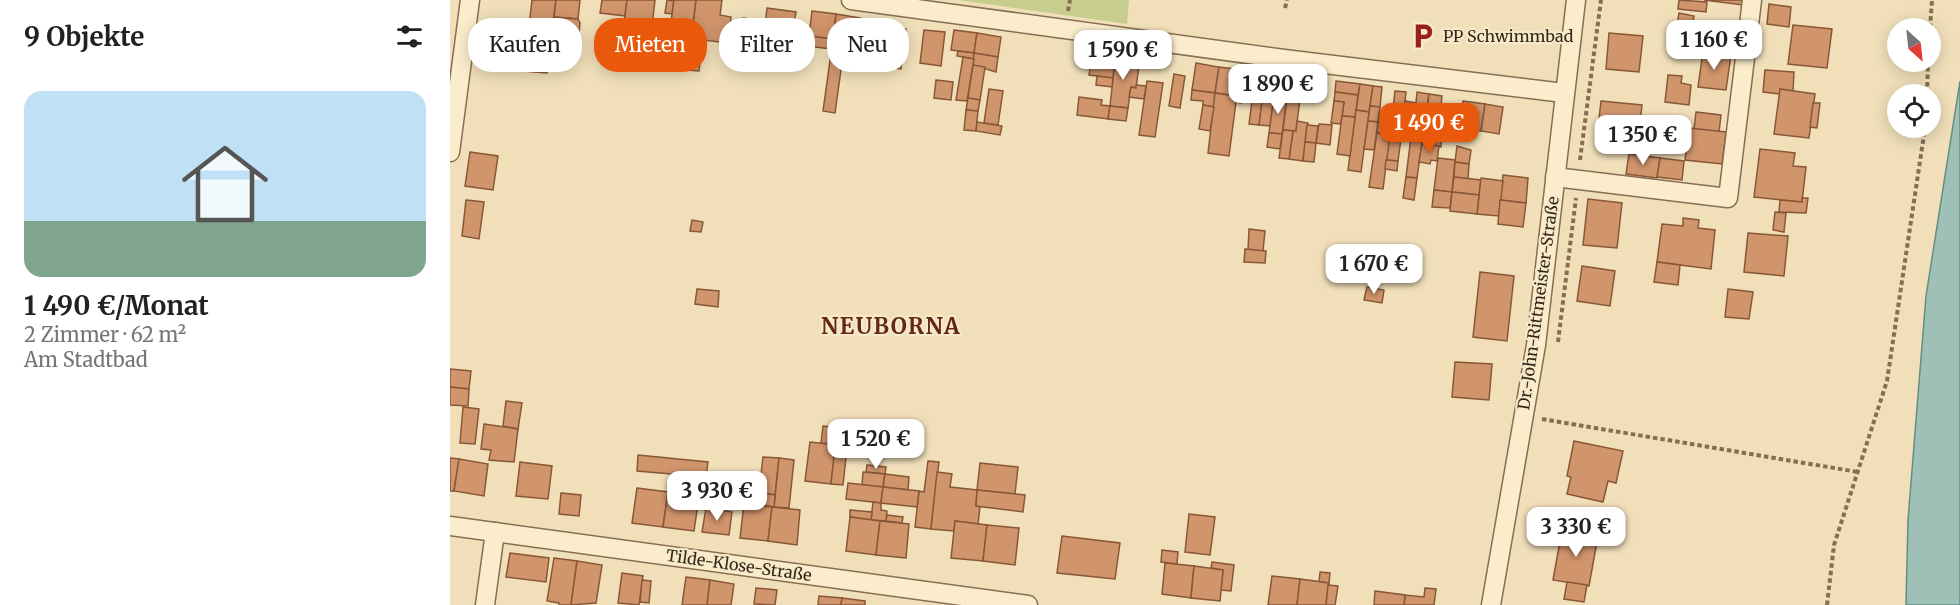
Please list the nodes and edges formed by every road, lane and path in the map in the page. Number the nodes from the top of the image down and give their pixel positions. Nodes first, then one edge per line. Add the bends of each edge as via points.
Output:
1 (470, 0) edge
2 (851, 0) edge
3 (1287, 0) edge
4 (1576, 0) edge
5 (1752, 0) edge
6 (1932, 0) edge
7 (1285, 8) dead end
8 (1931, 18) edge
9 (1564, 93) junction
10 (1923, 138) edge
11 (450, 152) edge
12 (1555, 177) junction
13 (1523, 416) junction
14 (1858, 472) junction
15 (450, 526) edge
16 (495, 532) junction
17 (485, 605) edge
18 (1028, 605) edge
19 (1491, 605) edge
20 (1827, 605) edge

1 - 11 street
2 - 9 street
3 - 7 path
4 - 9 street, Dr.-John-Rittmeister-Straße
5 - 12 street via 1728,198
6 - 8 path
9 - 12 street, Dr.-John-Rittmeister-Straße
10 - 14 path via 1887,381
12 - 13 street, Dr.-John-Rittmeister-Straße via 1536,345
13 - 14 path
13 - 19 street, Dr.-John-Rittmeister-Straße
14 - 20 path via 1834,545
15 - 16 street, Tilde-Klose-Straße
16 - 17 street
16 - 18 street, Tilde-Klose-Straße

